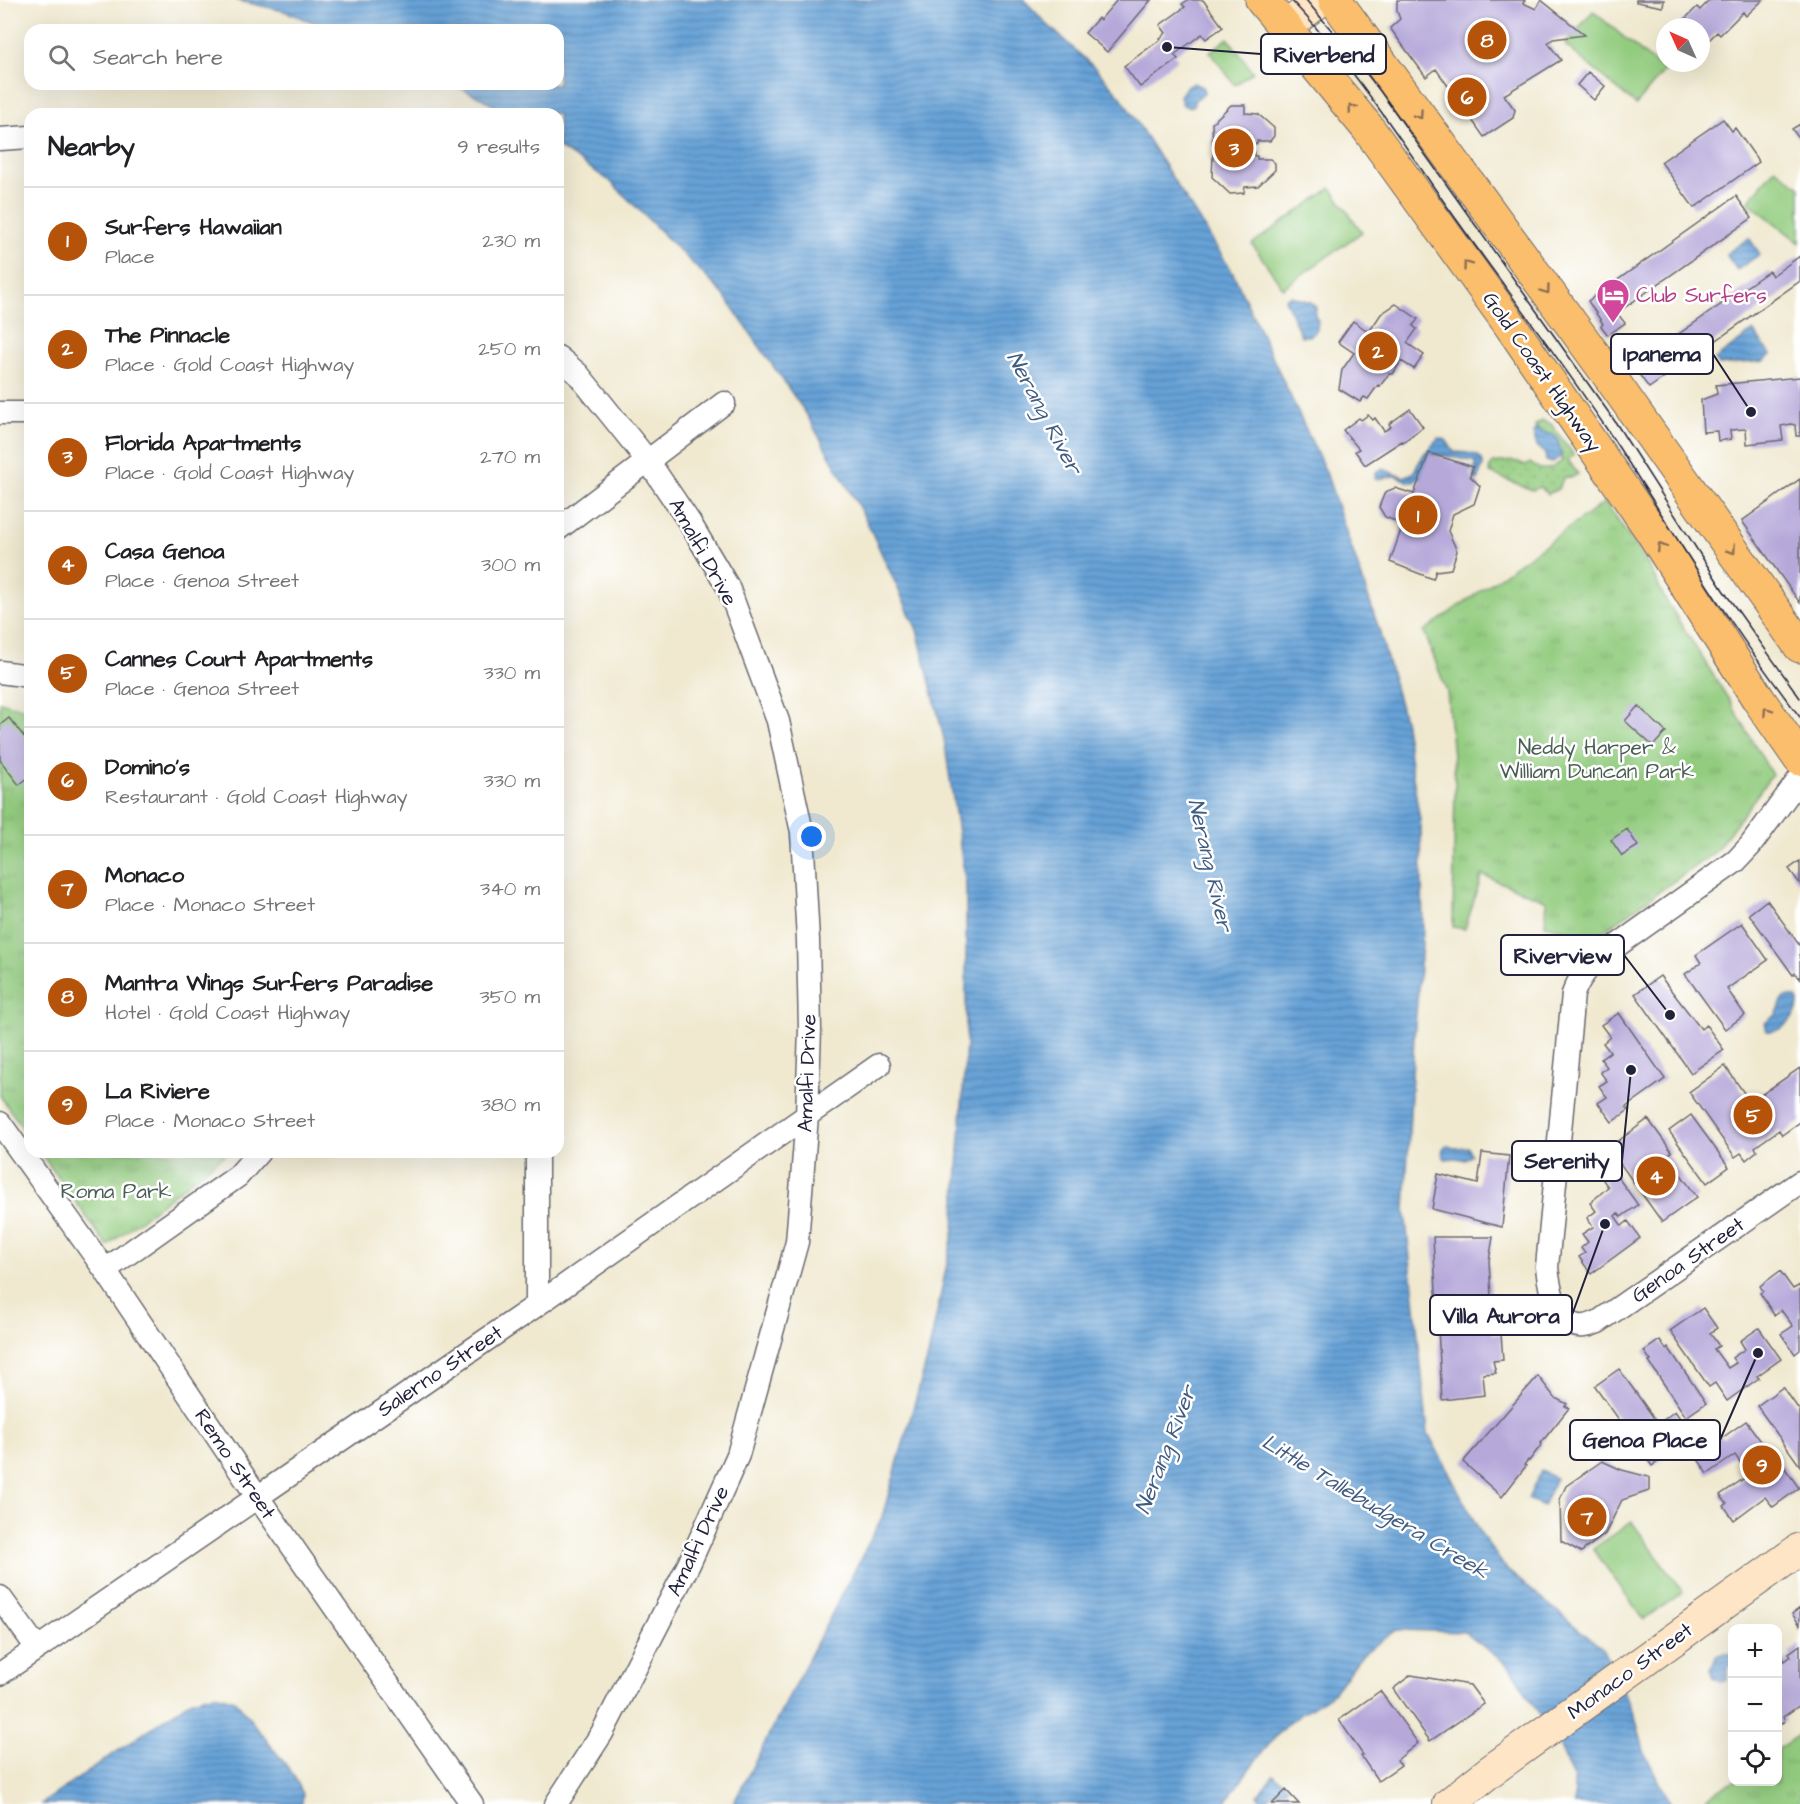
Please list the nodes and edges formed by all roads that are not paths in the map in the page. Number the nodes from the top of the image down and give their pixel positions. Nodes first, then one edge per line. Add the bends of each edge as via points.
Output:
1 (1262, 0) edge
2 (1320, 0) edge
3 (1335, 0) edge
4 (1286, 27) junction
5 (24, 137) edge
6 (0, 139) edge
7 (564, 362) edge
8 (724, 403) dead end
9 (0, 413) edge
10 (24, 413) edge
11 (648, 461) junction
12 (564, 524) edge
13 (1800, 646) edge
14 (0, 672) edge
15 (24, 675) edge
16 (1800, 759) edge
17 (1800, 778) edge
18 (879, 1065) dead end
19 (807, 1116) junction
20 (0, 1123) edge
21 (24, 1157) edge
22 (25, 1158) edge
23 (254, 1158) edge
24 (537, 1158) edge
25 (1800, 1182) edge
26 (105, 1270) junction
27 (537, 1305) junction
28 (256, 1496) junction
29 (1800, 1549) edge
30 (0, 1597) edge
31 (37, 1648) junction
32 (0, 1674) edge
33 (1489, 1772) junction
34 (472, 1804) edge
35 (556, 1804) edge
36 (1431, 1804) edge
37 (1449, 1804) edge

1 - 4 highway, Gold Coast Highway
2 - 4 street
3 -> 13 highway
16 -> 4 highway, Gold Coast Highway via 1548,378 1367,127
5 - 6 street
7 - 11 street, Amalfi Drive
8 - 11 street
9 - 10 street
11 - 12 street
11 - 19 street, Amalfi Drive via 728,587 778,721 802,832 810,1029
14 - 15 street
17 - 25 street, Genoa Street via 1736,861 1601,957 1578,981 1573,994 1547,1267 1549,1290 1556,1306 1572,1324 1583,1327 1598,1322
18 - 19 street, Salerno Street
19 - 27 street, Salerno Street
19 - 35 street, Amalfi Drive via 797,1242 738,1455 689,1564 602,1733
20 - 21 street, Remo Street
22 - 26 street, Remo Street
23 - 26 street via 238,1176
24 - 27 street
26 - 28 street, Remo Street
27 - 28 street, Salerno Street
28 - 31 street, Salerno Street
28 - 34 street, Remo Street
29 - 33 street, Monaco Street
30 - 31 street
31 - 32 street, Salerno Street
33 - 36 street, Monaco Street
33 - 37 street, Monaco Street

